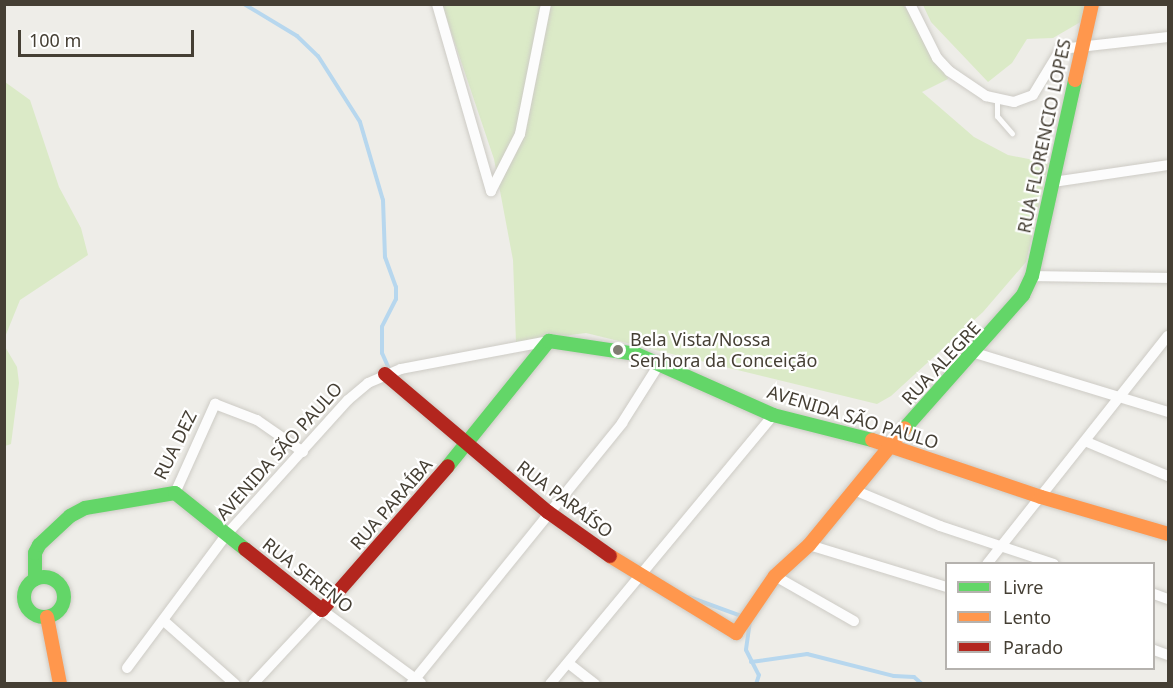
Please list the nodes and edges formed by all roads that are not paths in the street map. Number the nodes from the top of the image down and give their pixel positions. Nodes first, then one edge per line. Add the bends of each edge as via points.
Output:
1 (437, 4) edge
2 (546, 4) edge
3 (910, 4) edge
4 (1092, 4) edge
5 (1168, 37) edge
6 (1082, 48) junction
7 (997, 100) junction
8 (1011, 133) dead end
9 (1168, 165) edge
10 (1053, 182) junction
11 (1032, 276) junction
12 (1168, 278) edge
13 (1168, 336) edge
14 (549, 341) junction
15 (975, 352) junction
16 (660, 363) junction
17 (385, 374) junction
18 (1122, 397) junction
19 (1168, 412) edge
20 (772, 415) junction
21 (1087, 442) junction
22 (890, 445) junction
23 (467, 446) junction
24 (303, 452) junction
25 (1168, 476) edge
26 (854, 490) junction
27 (175, 493) junction
28 (1041, 497) junction
29 (548, 512) junction
30 (1168, 534) edge
31 (226, 535) junction
32 (809, 545) junction
33 (1000, 547) junction
34 (989, 562) edge
35 (1048, 562) edge
36 (639, 576) junction
37 (775, 576) junction
38 (35, 579) junction
39 (945, 587) edge
40 (322, 610) junction
41 (47, 617) junction
42 (164, 621) junction
43 (854, 621) dead end
44 (736, 633) joint
45 (568, 663) junction
46 (127, 668) dead end
47 (416, 682) edge
48 (60, 684) edge
49 (235, 684) edge
50 (253, 684) edge
51 (550, 684) edge
52 (596, 684) edge

1 - 2 street via 491,191 520,134
3 - 7 street via 937,58 961,80
4 - 6 street, RUA FLORENCIO LOPES
5 - 6 street
6 - 7 street via 1058,51 1040,86 1027,99
6 - 10 street, RUA FLORENCIO LOPES
7 - 8 lane via 998,117
9 - 10 street
10 - 11 street, RUA FLORENCIO LOPES
11 - 12 street
11 - 15 street, RUA ALEGRE via 1016,304
13 - 18 street
14 - 16 street, AVENIDA SÃO PAULO via 601,347
14 - 17 street, AVENIDA SÃO PAULO
14 - 23 street, RUA PARAÍBA
15 - 18 street
15 - 22 street, RUA ALEGRE
16 - 20 street, AVENIDA SÃO PAULO
16 - 29 street via 622,423
17 - 23 street, RUA PARAÍSO
17 - 24 street, AVENIDA SÃO PAULO via 348,400
18 - 19 street
18 - 21 street
20 - 22 street, AVENIDA SÃO PAULO
20 - 36 street
21 - 25 street
21 - 28 street
22 - 26 street, RUA ALEGRE
22 - 28 street, AVENIDA SÃO PAULO
23 - 29 street, RUA PARAÍSO
23 - 40 street, RUA PARAÍBA
24 - 27 street, RUA DEZ via 257,420 215,404
24 - 31 street, AVENIDA SÃO PAULO
26 - 32 street, RUA ALEGRE
26 - 33 street
27 - 31 street, RUA SERENO
27 - 38 street, RUA DEZ via 85,508 70,516 34,553
28 - 30 street, AVENIDA SÃO PAULO
28 - 33 street
29 - 36 street, RUA PARAÍSO
29 - 47 street
31 - 40 street, RUA SERENO
31 - 42 street, AVENIDA SÃO PAULO
32 - 37 street, RUA ALEGRE
32 - 39 street
33 - 34 street
33 - 35 street
36 - 44 street, RUA PARAÍSO
36 - 45 street
37 - 43 street
37 - 44 street, RUA ALEGRE
38 - 41 street via 26,586 24,603 36,616
38 - 41 street via 52,579 63,591 61,608
40 - 47 street, RUA SERENO
40 - 50 street, RUA PARAÍBA
41 - 48 street
42 - 46 street, AVENIDA SÃO PAULO
42 - 49 street
45 - 51 street
45 - 52 street

